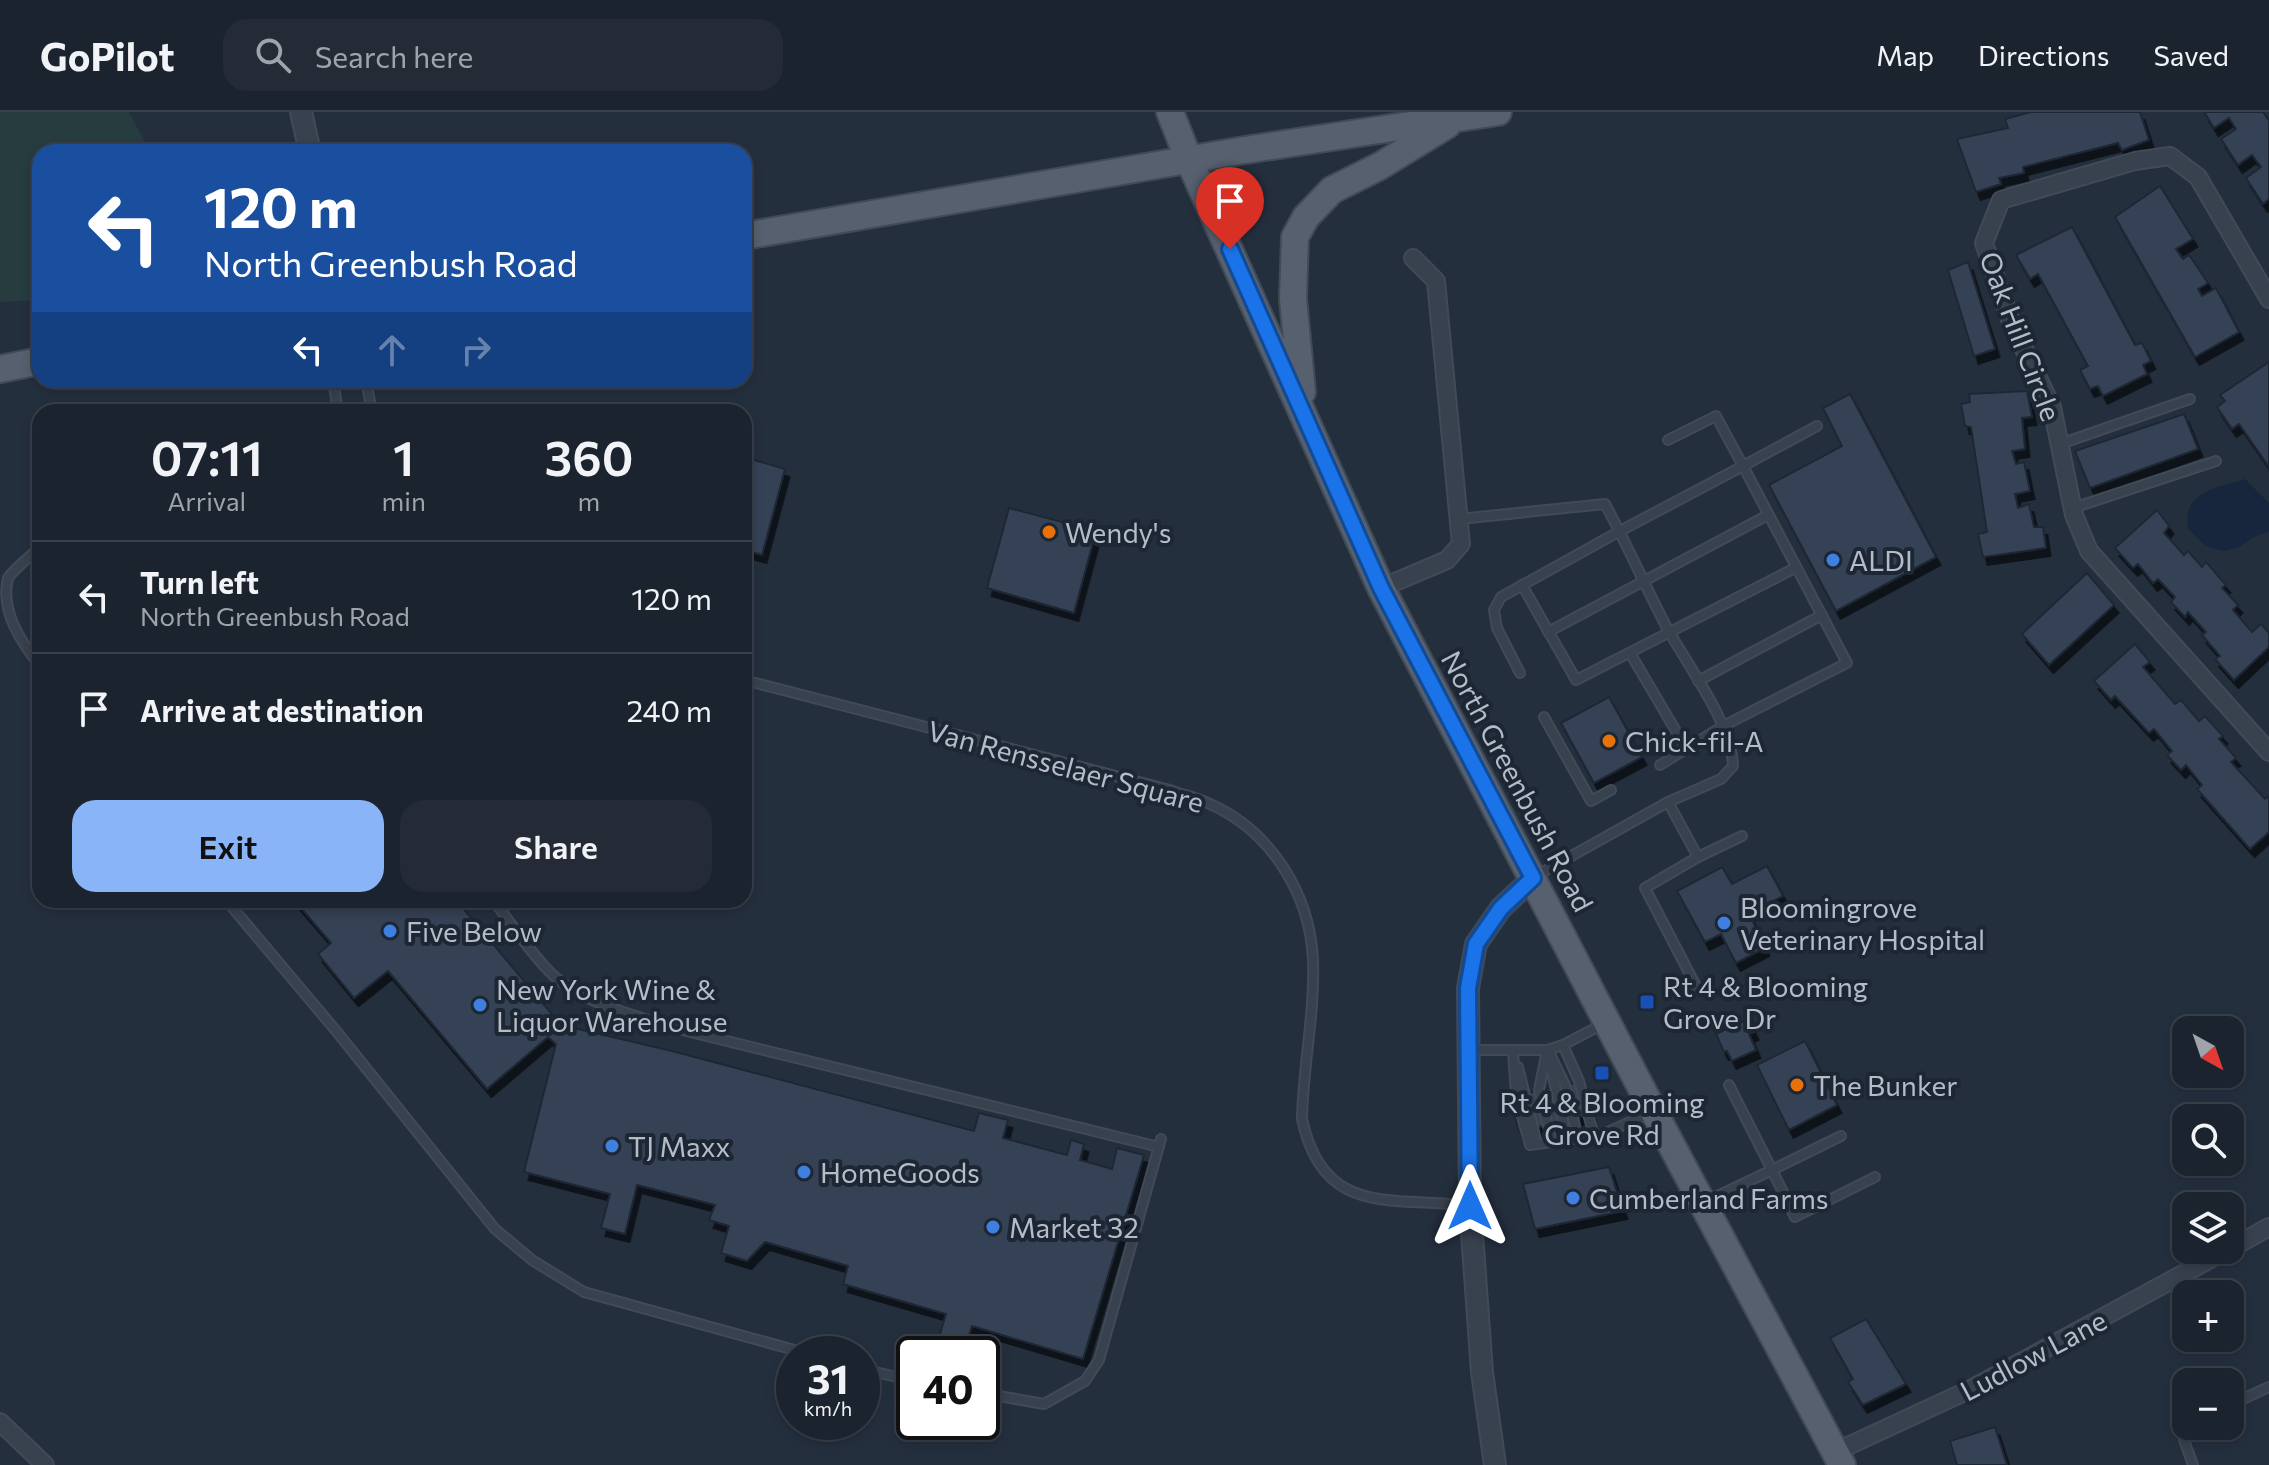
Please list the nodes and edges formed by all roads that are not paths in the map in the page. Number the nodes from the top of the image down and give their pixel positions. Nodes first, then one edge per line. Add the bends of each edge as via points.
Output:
1 (301, 112) edge
2 (1170, 112) edge
3 (1498, 112) edge
4 (1458, 118) junction
5 (308, 144) edge
6 (1189, 160) junction
7 (755, 234) edge
8 (1413, 258) dead end
9 (2269, 299) edge
10 (32, 363) edge
11 (0, 369) edge
12 (2190, 399) dead end
13 (1305, 420) junction
14 (1817, 426) dead end
15 (1668, 440) dead end
16 (2060, 444) junction
17 (2216, 461) dead end
18 (1743, 466) junction
19 (2073, 508) junction
20 (1768, 515) junction
21 (1459, 519) junction
22 (1620, 531) junction
23 (32, 555) edge
24 (1795, 568) junction
25 (1644, 583) junction
26 (1522, 585) junction
27 (1381, 588) junction
28 (1822, 615) junction
29 (1669, 631) junction
30 (1548, 632) junction
31 (1630, 653) junction
32 (32, 657) edge
33 (1520, 673) dead end
34 (1698, 681) junction
35 (752, 682) edge
36 (1544, 717) dead end
37 (1723, 726) junction
38 (1686, 748) junction
39 (2269, 752) edge
40 (1660, 765) dead end
41 (1611, 790) dead end
42 (1668, 802) junction
43 (1742, 836) dead end
44 (1698, 857) junction
45 (1533, 878) junction
46 (233, 908) edge
47 (499, 908) edge
48 (1698, 990) dead end
49 (1607, 1022) junction
50 (1563, 1045) junction
51 (1469, 1050) junction
52 (1547, 1050) junction
53 (1513, 1051) junction
54 (1729, 1085) dead end
55 (1654, 1112) junction
56 (1594, 1136) junction
57 (1841, 1136) dead end
58 (1578, 1138) junction
59 (1567, 1139) junction
60 (1552, 1142) junction
61 (1772, 1170) junction
62 (1875, 1177) dead end
63 (1702, 1203) junction
64 (1470, 1206) junction
65 (2269, 1227) edge
66 (2244, 1241) edge
67 (2201, 1264) edge
68 (776, 1345) edge
69 (2269, 1387) edge
70 (1000, 1396) edge
71 (2244, 1399) edge
72 (0, 1422) edge
73 (2184, 1440) edge
74 (1839, 1459) edge
75 (45, 1465) edge
76 (1495, 1465) edge
77 (2193, 1465) edge

1 - 5 street
2 - 6 main road, North Greenbush Road
3 - 4 main road
4 - 6 main road
4 - 13 main road via 1332,190 1295,237 1293,299
6 - 7 main road
6 - 13 main road, North Greenbush Road
8 - 21 street via 1436,281
9 - 16 street, Oak Hill Circle via 2198,177 2170,156 2001,200 1984,243 2011,322 2052,407
10 - 11 main road
12 - 16 lane
13 - 27 main road, North Greenbush Road
14 - 18 lane
15 - 18 lane via 1716,416
16 - 19 street, Oak Hill Circle
17 - 19 lane
18 - 20 lane
18 - 22 lane
19 - 39 street, Oak Hill Circle via 2089,551
20 - 24 lane
20 - 25 lane
21 - 22 lane via 1605,504
21 - 27 street via 1461,544 1447,560
22 - 25 lane
22 - 26 lane
23 - 32 lane via 9,577 1,609 11,632
24 - 28 lane
24 - 29 lane
25 - 29 lane
25 - 30 lane
26 - 30 lane
26 - 33 lane via 1501,597 1494,610 1502,640
27 - 45 main road, North Greenbush Road
28 - 34 lane
28 - 37 lane via 1847,663
29 - 31 lane
29 - 34 lane
30 - 31 lane via 1576,680
31 - 38 lane
34 - 37 lane
35 - 64 lane, Van Rensselaer Square via 1170,790 1235,817 1259,836 1293,882 1310,932 1312,986 1302,1119 1316,1161 1346,1190 1367,1197
36 - 41 lane via 1591,801
37 - 38 lane
37 - 42 lane via 1733,766 1721,779
38 - 40 lane
42 - 44 lane
42 - 45 lane
43 - 44 lane
44 - 48 lane via 1645,888
45 - 49 main road, North Greenbush Road
45 - 51 street via 1501,908 1476,944 1468,988
46 - 68 lane via 495,1229 532,1260 584,1292
47 - 70 lane via 554,976 607,1006 674,1028 1160,1143 1099,1360 1085,1381 1044,1404
49 - 50 lane
49 - 55 main road, North Greenbush Road
50 - 52 lane
50 - 56 lane
51 - 53 lane
51 - 64 street
52 - 53 lane
52 - 58 lane via 1565,1085
52 - 59 lane
52 - 60 lane via 1539,1090
53 - 60 lane via 1516,1095 1530,1145
54 - 61 lane
55 - 56 lane
55 - 63 main road, North Greenbush Road
56 - 58 lane
57 - 61 lane
58 - 59 lane
59 - 60 lane
61 - 62 lane via 1795,1217
61 - 63 lane
63 - 74 main road, North Greenbush Road
64 - 76 street via 1482,1372
65 - 66 street, Ludlow Lane
67 - 74 street, Ludlow Lane
69 - 71 lane
72 - 75 street
73 - 77 lane

